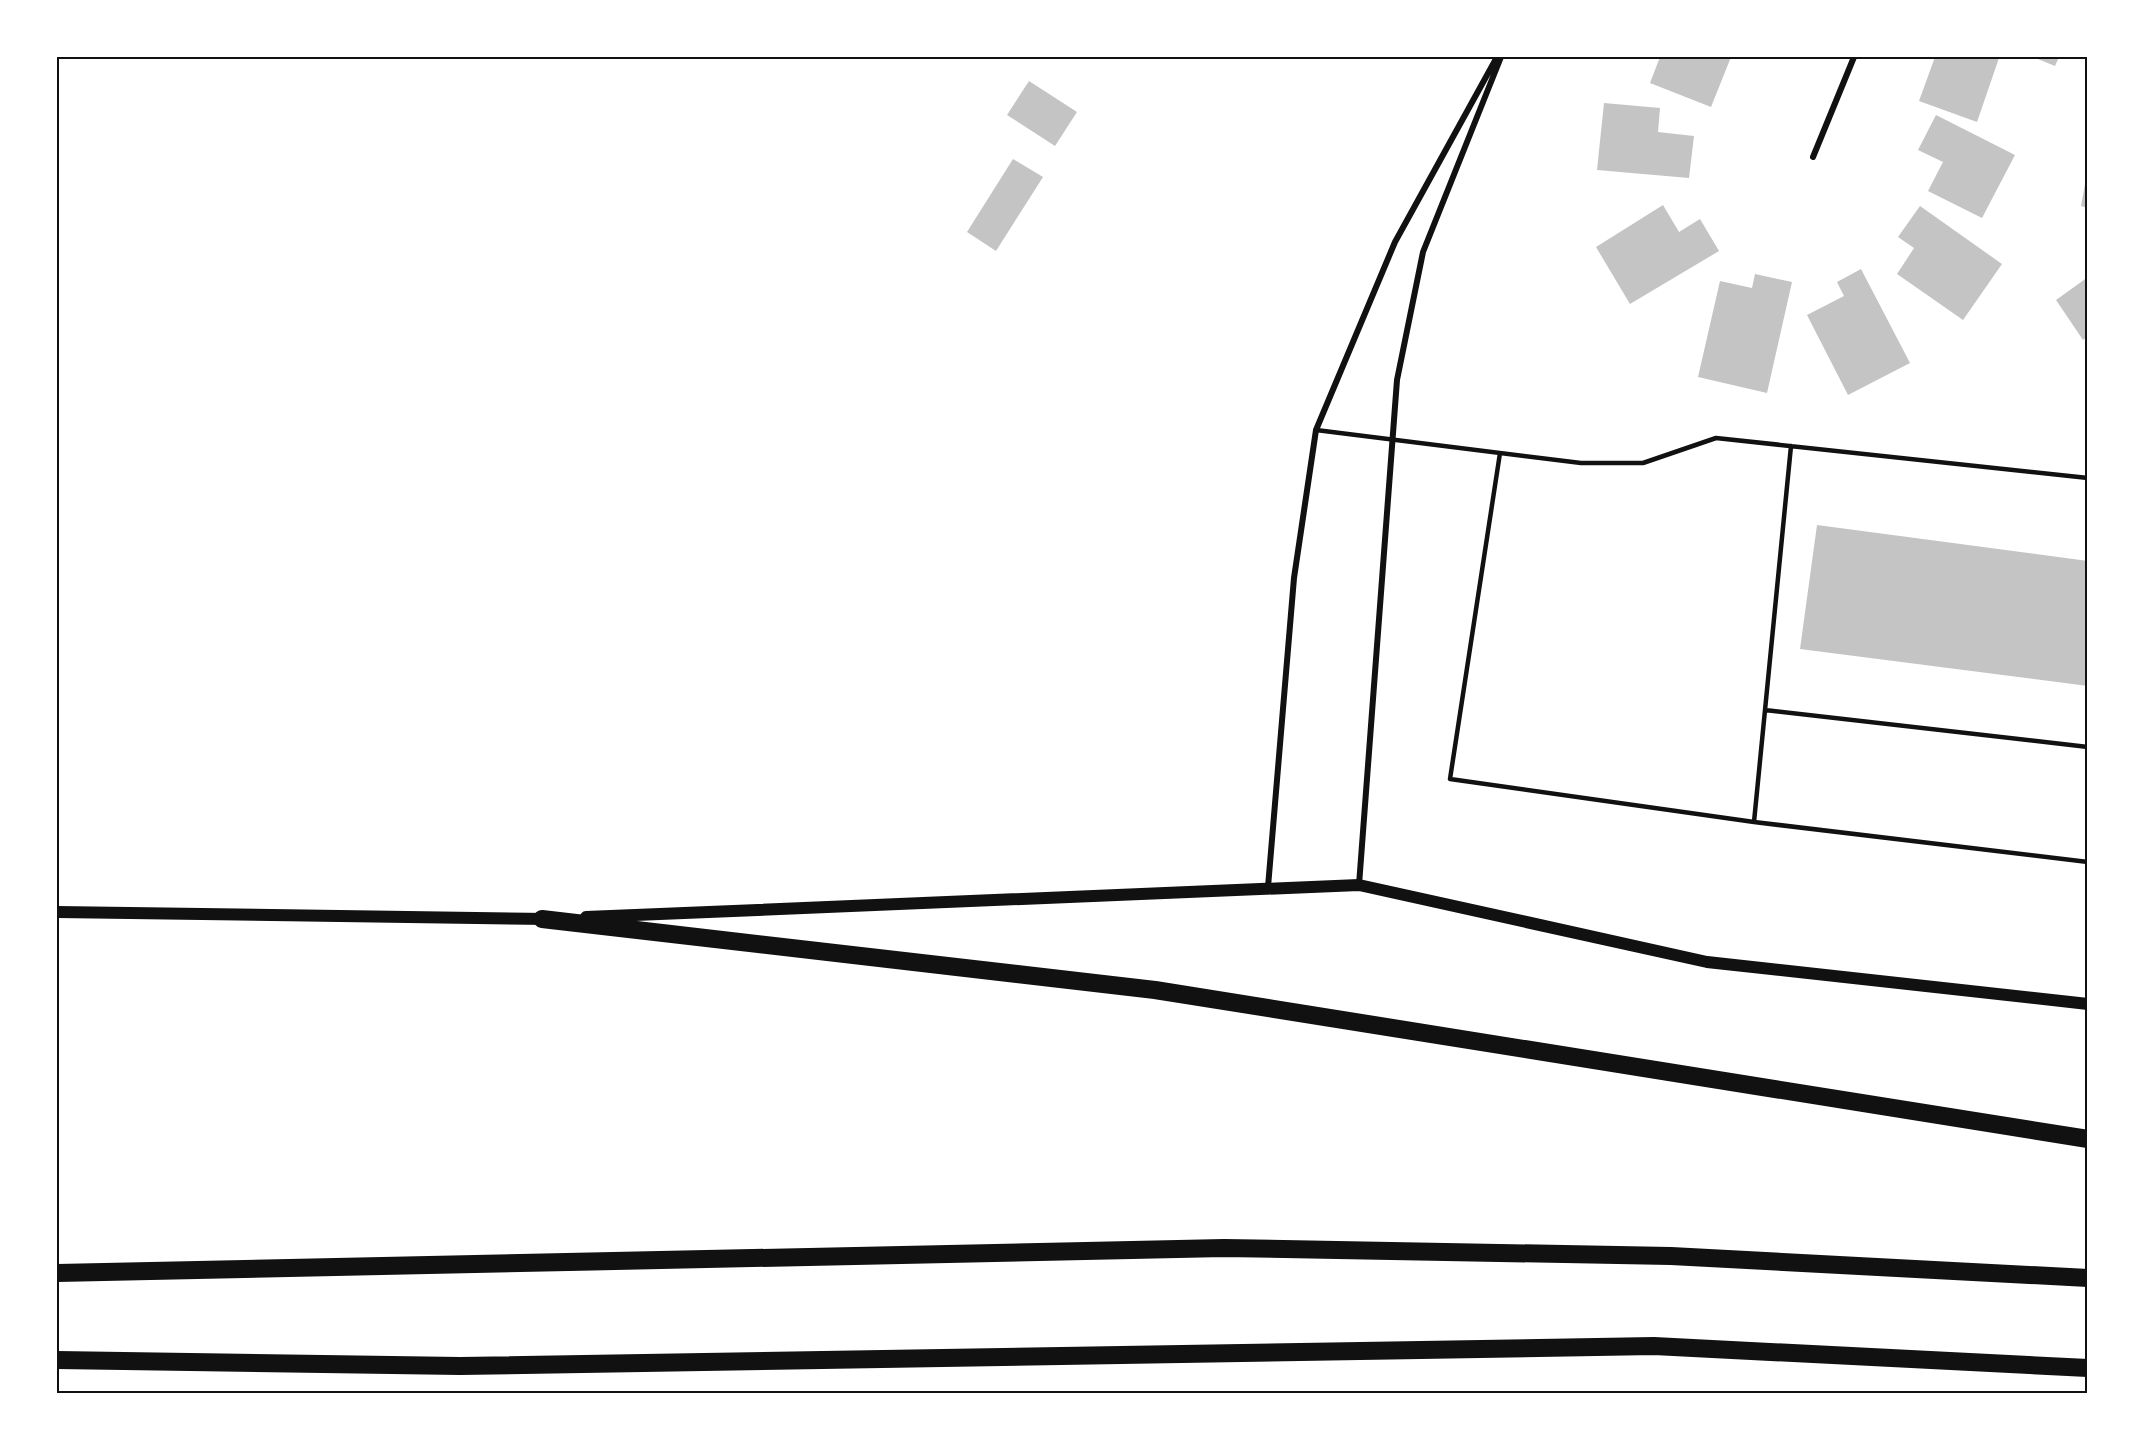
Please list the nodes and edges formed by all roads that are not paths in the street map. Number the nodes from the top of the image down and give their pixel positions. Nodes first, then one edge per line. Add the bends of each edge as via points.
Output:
1 (1499, 57) edge
2 (1854, 57) edge
3 (1813, 157) dead end
4 (1316, 430) junction
5 (1393, 440) junction
6 (1791, 446) junction
7 (1500, 453) junction
8 (2088, 478) edge
9 (1765, 710) junction
10 (2088, 747) edge
11 (1754, 822) junction
12 (2088, 862) edge
13 (1359, 885) junction
14 (1268, 887) junction
15 (57, 912) edge
16 (542, 920) junction
17 (2088, 1004) edge
18 (2088, 1139) edge
19 (57, 1273) edge
20 (2088, 1278) edge
21 (57, 1360) edge
22 (2088, 1368) edge

1 - 4 street via 1395,242
1 - 5 street via 1423,252 1397,380
2 - 3 street
4 - 5 lane
4 - 14 street via 1294,578
5 - 7 lane
5 - 13 street
6 - 7 lane via 1716,438 1643,463 1581,463
6 - 8 lane
6 - 9 lane
7 - 11 lane via 1450,779
9 - 10 lane
9 - 11 lane
11 - 12 lane
13 - 14 main road
13 - 17 main road via 1707,962
14 - 16 main road
15 - 16 main road
16 - 18 highway via 1155,990
19 - 20 highway via 1224,1248 1671,1256
21 - 22 highway via 460,1366 1654,1346

